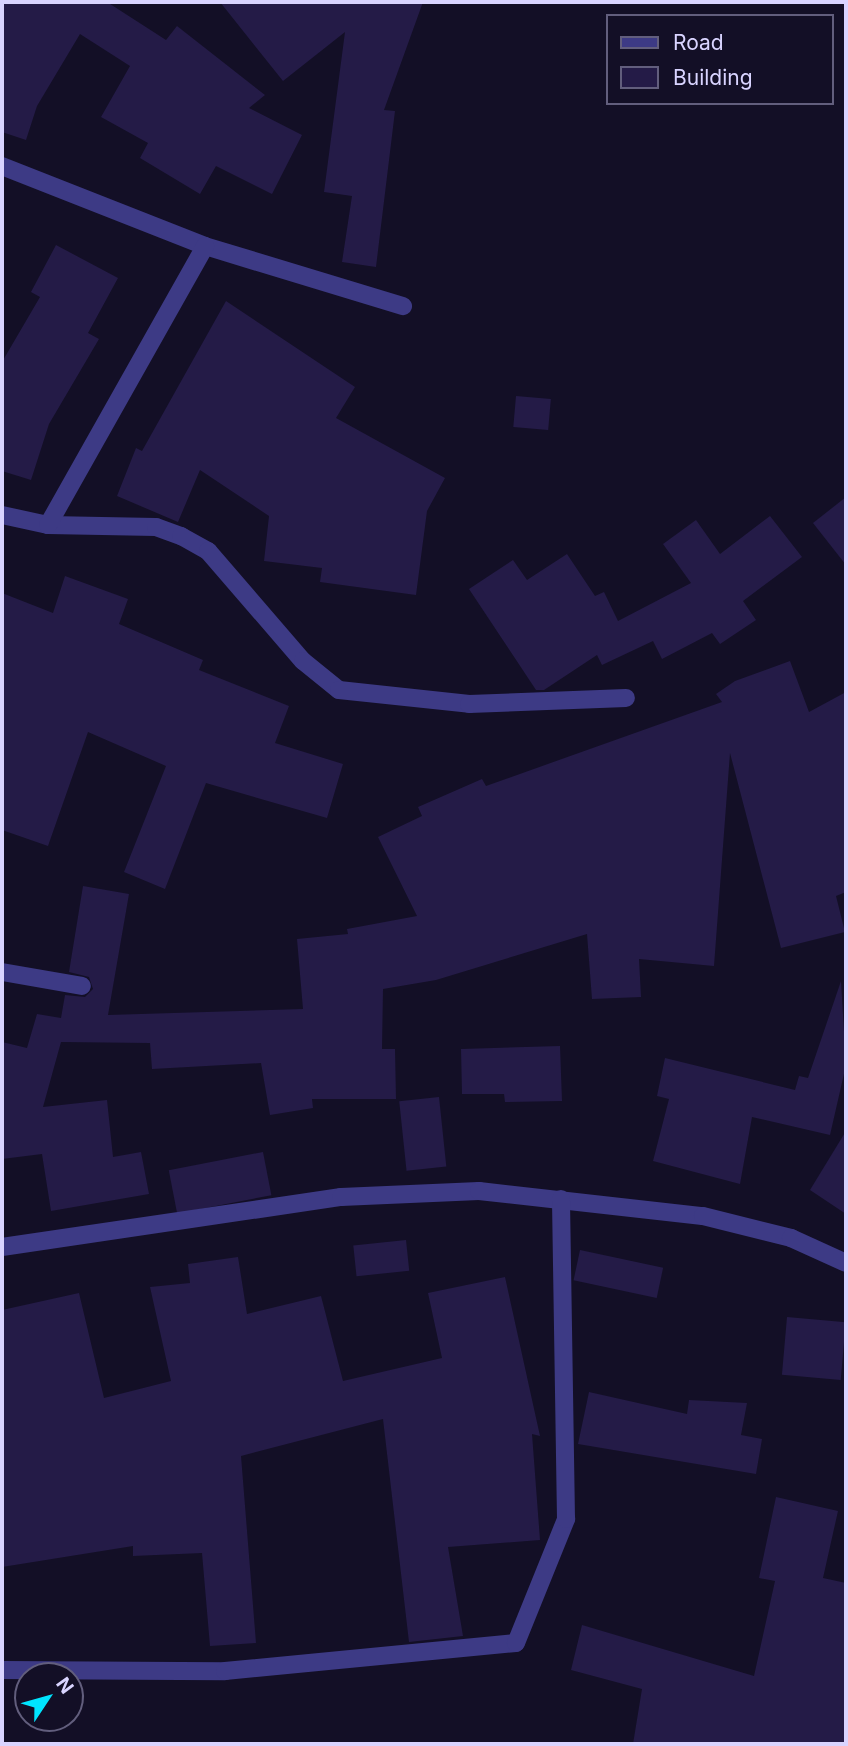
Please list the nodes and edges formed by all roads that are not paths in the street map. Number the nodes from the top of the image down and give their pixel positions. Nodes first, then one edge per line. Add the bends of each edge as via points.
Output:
1 (2, 166) edge
2 (205, 246) junction
3 (403, 306) dead end
4 (2, 515) edge
5 (48, 525) junction
6 (626, 698) dead end
7 (2, 972) edge
8 (82, 986) dead end
9 (561, 1199) junction
10 (2, 1247) edge
11 (846, 1264) edge
12 (2, 1670) edge

1 - 2 street
2 - 3 street
2 - 5 street
4 - 5 street
5 - 6 street via 156,527 199,546 303,661 339,690 469,704
7 - 8 street
9 - 10 street via 479,1191 341,1197
9 - 11 street via 703,1216 791,1238
9 - 12 street via 566,1519 529,1625 516,1643 225,1671

